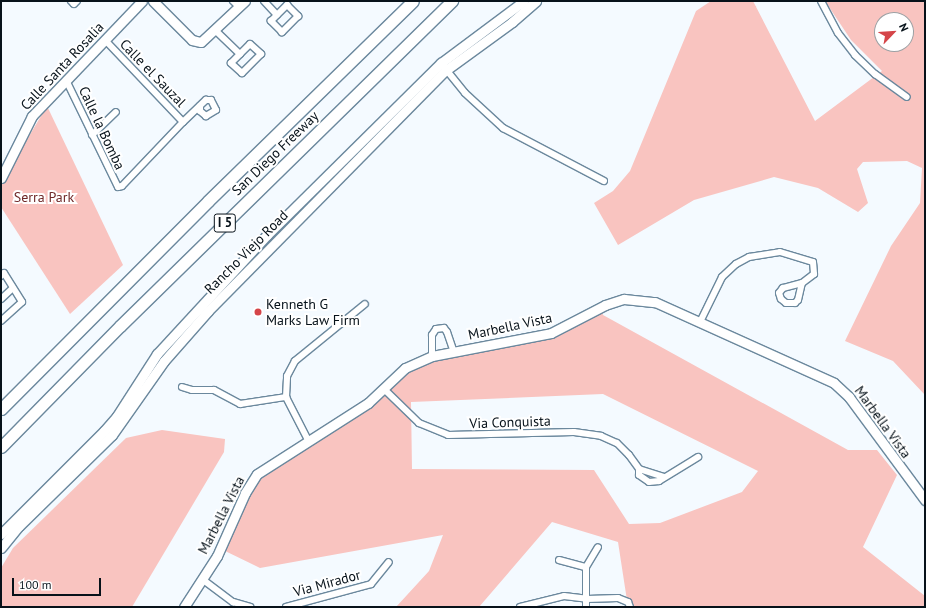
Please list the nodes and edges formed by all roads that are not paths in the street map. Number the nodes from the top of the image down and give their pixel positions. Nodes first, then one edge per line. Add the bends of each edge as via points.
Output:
1 (71, 1) edge
2 (78, 1) edge
3 (142, 1) edge
4 (153, 1) edge
5 (264, 1) edge
6 (413, 1) edge
7 (452, 1) edge
8 (524, 1) edge
9 (536, 1) edge
10 (821, 1) edge
11 (239, 3) edge
12 (277, 15) junction
13 (216, 31) junction
14 (105, 40) junction
15 (240, 54) junction
16 (444, 66) junction
17 (66, 80) junction
18 (907, 98) dead end
19 (200, 106) dead end
20 (116, 112) dead end
21 (183, 122) junction
22 (92, 135) junction
23 (1, 178) edge
24 (604, 181) dead end
25 (1, 276) edge
26 (802, 283) dead end
27 (13, 288) junction
28 (1, 299) edge
29 (366, 304) dead end
30 (1, 321) edge
31 (700, 322) junction
32 (454, 352) junction
33 (432, 356) junction
34 (182, 387) dead end
35 (384, 389) junction
36 (286, 397) junction
37 (1, 409) edge
38 (308, 440) junction
39 (1, 447) edge
40 (698, 457) dead end
41 (639, 469) junction
42 (662, 477) junction
43 (925, 500) edge
44 (1, 534) edge
45 (598, 547) dead end
46 (1, 548) edge
47 (559, 560) dead end
48 (389, 562) dead end
49 (586, 567) junction
50 (202, 579) junction
51 (587, 599) junction
52 (629, 604) edge
53 (538, 605) edge
54 (184, 607) edge
55 (250, 607) edge
56 (286, 607) edge
57 (520, 607) edge
58 (586, 607) edge

1 - 2 street via 74,4
3 - 14 main road, Calle Santa Rosalia
4 - 13 main road via 192,40 201,42
5 - 12 street
6 - 37 highway, San Diego Freeway / I 5 via 208,201
7 - 39 highway, San Diego Freeway / I 5 via 120,326
8 - 16 main road, Rancho Viejo Road
9 - 16 main road, Rancho Viejo Road via 512,22
10 - 18 street via 838,33 855,55
11 - 13 main road
12 - 12 street via 287,5 298,16 282,32 271,21
13 - 15 street
14 - 17 main road, Calle Santa Rosalia
14 - 21 street, Calle el Sauzal
15 - 15 street via 250,44 261,54 242,73 231,63
16 - 24 street via 466,93 503,128
16 - 44 main road, Rancho Viejo Road via 267,235 148,366 104,431
16 - 46 main road, Rancho Viejo Road via 208,311 164,361 112,435 19,526
17 - 22 street, Calle la Bomba
17 - 23 main road, Calle Santa Rosalia via 32,116
19 - 21 street
20 - 22 street
21 - 22 street, Calle la Bomba via 122,186 118,187
25 - 27 street via 4,273
26 - 31 street via 814,274 813,262 808,258 780,252 749,257 736,264 722,277
27 - 28 street
27 - 30 street via 22,302
29 - 36 street via 295,360 287,376
31 - 32 main road, Marbella Vista via 649,300 624,299 605,305 551,333
31 - 43 main road, Marbella Vista via 834,383 849,397
32 - 33 main road, Marbella Vista
32 - 33 street via 444,328 436,329 432,335
33 - 35 main road, Marbella Vista via 406,368
34 - 36 street via 214,390 240,404
35 - 38 main road, Marbella Vista via 368,403
35 - 41 street, Via Conquista via 419,423 440,433 455,436 588,432 617,443
36 - 38 street
38 - 50 main road, Marbella Vista via 267,466 253,479 221,549
40 - 42 street, Via Conquista
41 - 42 street
41 - 42 street, Via Conquista via 639,475 649,482 659,481
45 - 49 street
47 - 49 street
48 - 56 street, Via Mirador via 371,584
49 - 51 street
50 - 54 main road, Marbella Vista
50 - 55 street via 233,602
51 - 52 street via 616,597
51 - 53 street via 564,596
51 - 58 street
53 - 57 street

